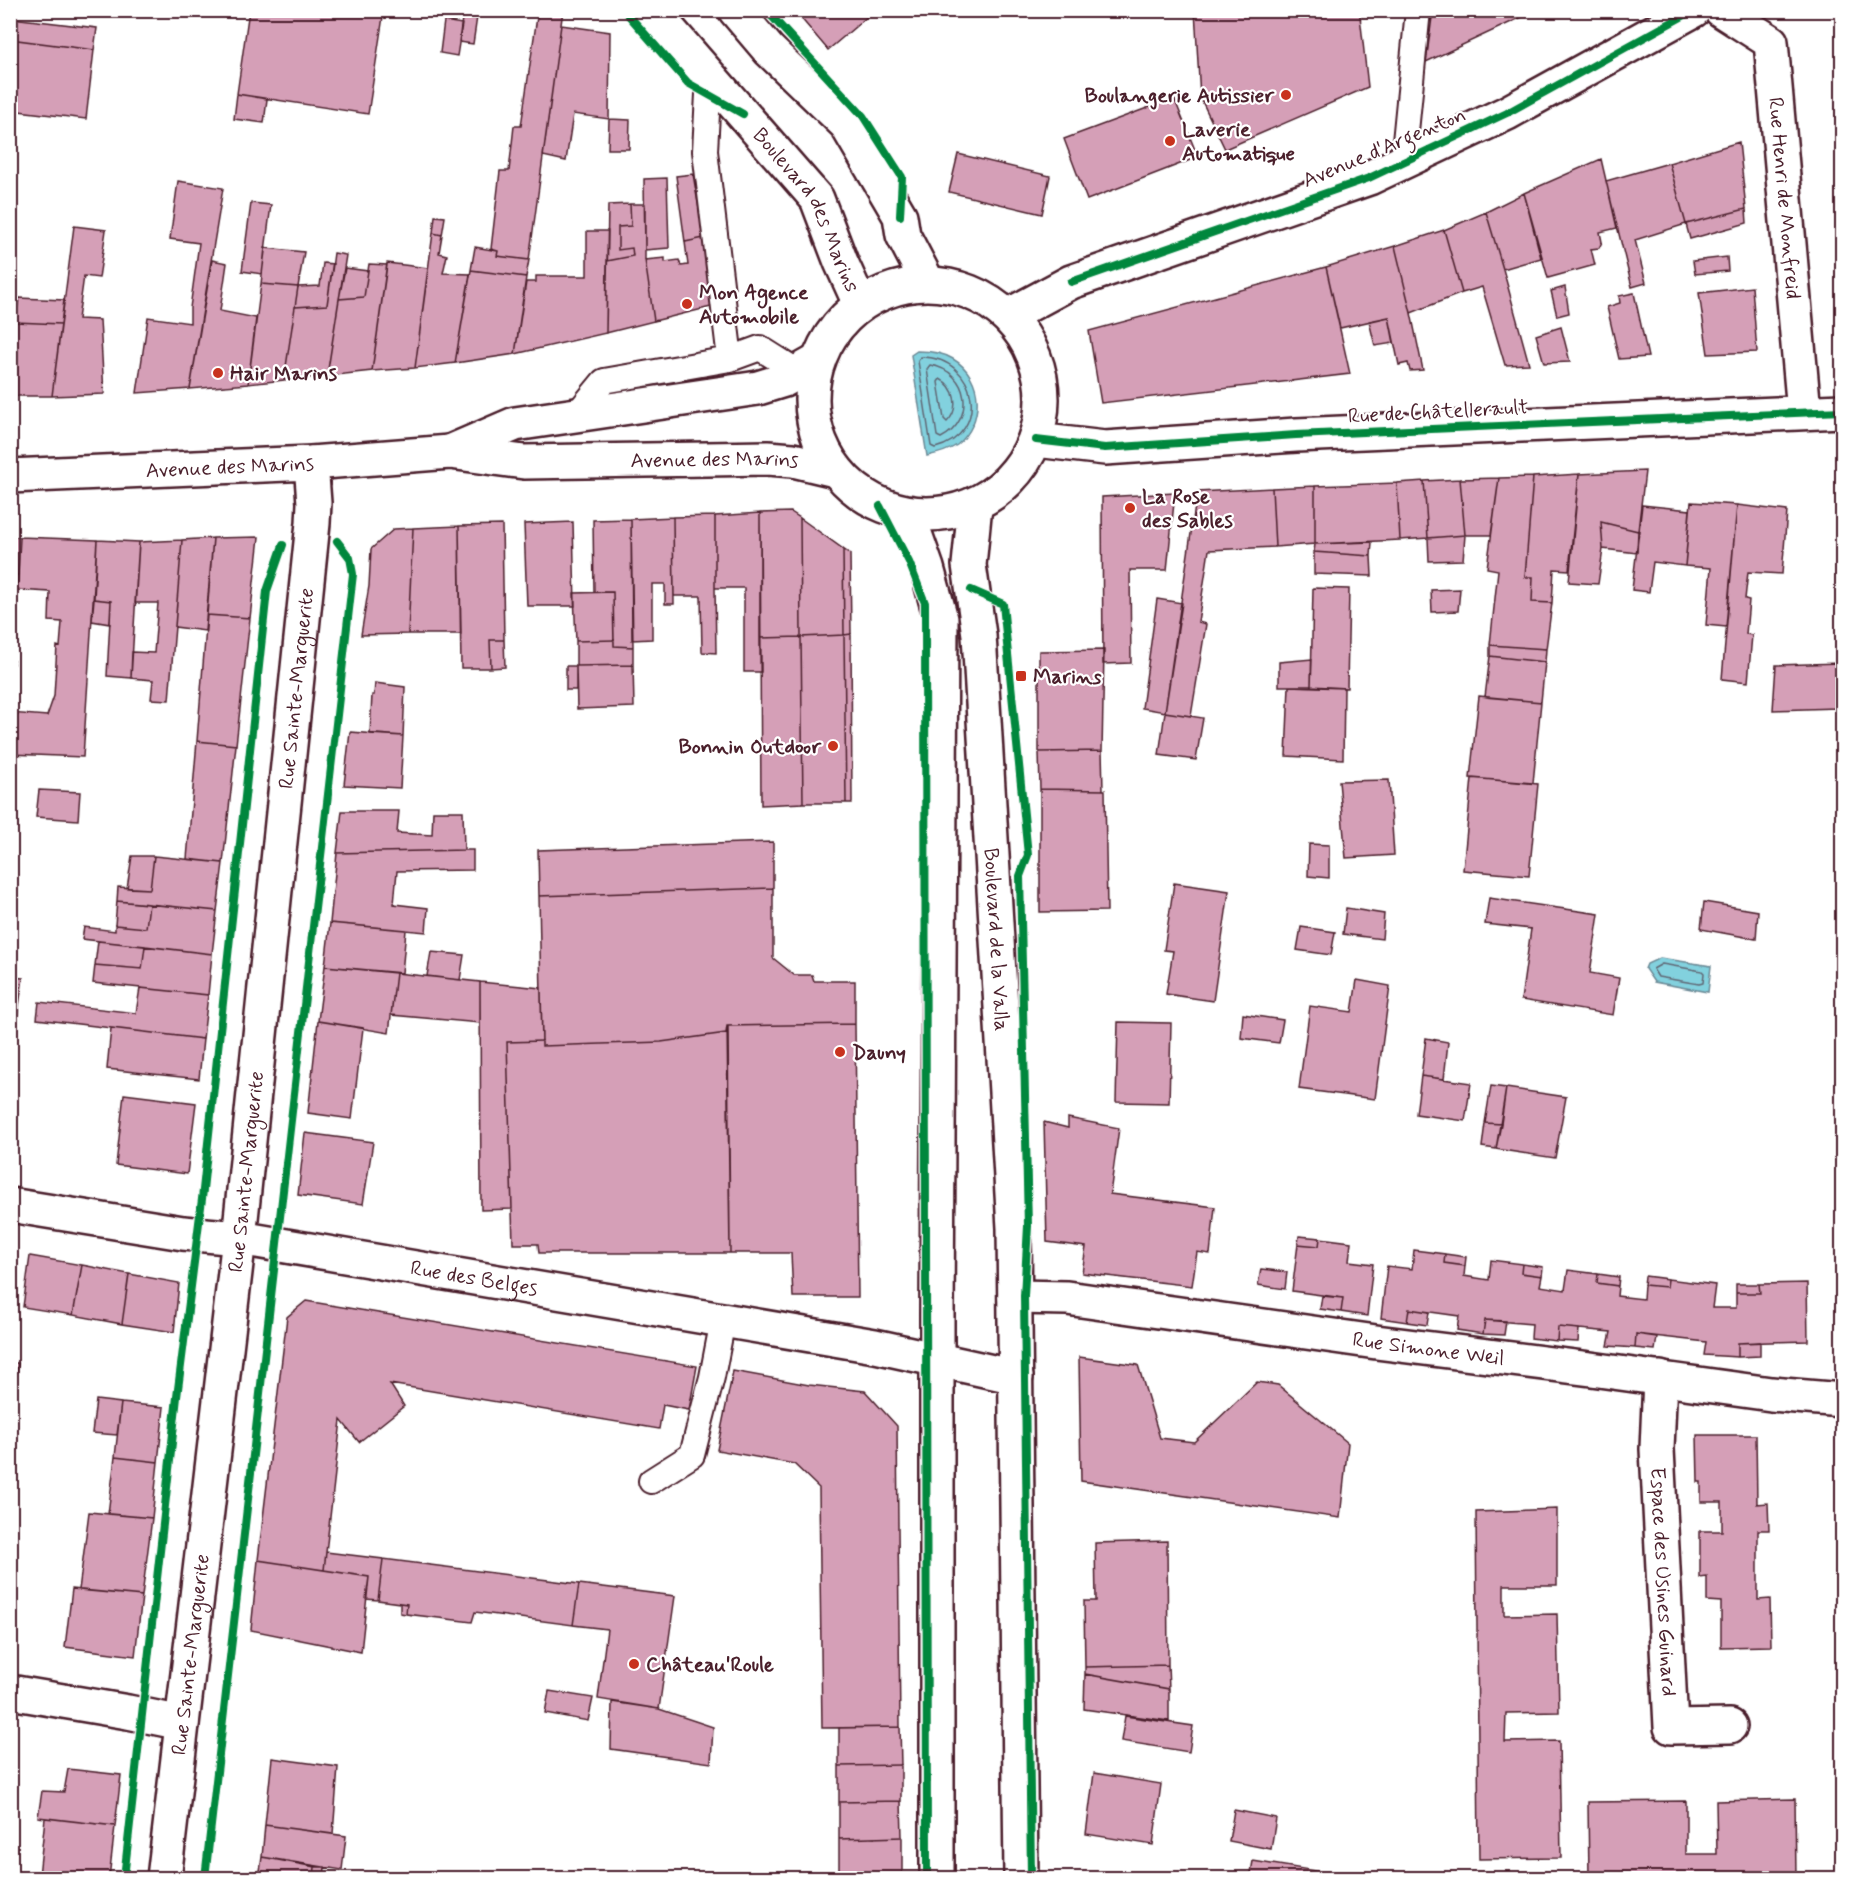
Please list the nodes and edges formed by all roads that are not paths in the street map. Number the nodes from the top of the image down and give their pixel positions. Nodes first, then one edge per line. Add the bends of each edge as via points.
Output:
1 (652, 10) edge
2 (735, 10) edge
3 (1418, 10) edge
4 (1694, 10) edge
5 (1721, 10) edge
6 (708, 75) junction
7 (1403, 162) junction
8 (928, 283) junction
9 (860, 304) junction
10 (1008, 316) junction
11 (730, 359) junction
12 (807, 367) junction
13 (1842, 411) edge
14 (1804, 412) junction
15 (576, 415) junction
16 (1036, 440) junction
17 (450, 452) junction
18 (311, 463) junction
19 (835, 470) junction
20 (10, 476) edge
21 (975, 505) junction
22 (908, 514) junction
23 (10, 1205) edge
24 (239, 1238) junction
25 (1015, 1297) junction
26 (723, 1320) junction
27 (937, 1360) junction
28 (1016, 1377) junction
29 (1660, 1378) junction
30 (1842, 1400) edge
31 (651, 1480) dead end
32 (10, 1692) edge
33 (182, 1723) junction
34 (1730, 1726) dead end
35 (164, 1878) edge
36 (937, 1878) edge
37 (1021, 1878) edge

1 - 6 main road, Boulevard des Marins
2 - 8 main road via 846,124 900,216 903,235
3 - 7 lane
4 - 7 main road, Avenue d'Argenton via 1506,113
5 - 14 main road, Rue Henri de Monfreid via 1771,42
6 - 9 main road, Boulevard des Marins via 817,199
6 - 11 lane via 705,151
7 - 10 main road, Avenue d'Argenton via 1369,178 1071,282
8 - 9 main road via 893,288
8 - 10 main road via 958,287 984,298
9 - 12 main road via 834,330
10 - 16 main road via 1028,343 1040,374 1042,407
11 - 12 lane via 760,348
11 - 15 lane via 604,381
12 - 15 main road, Avenue des Marins via 758,388
12 - 19 main road via 817,436
13 - 14 main road, Rue de Châtellerault
14 - 16 main road, Rue de Châtellerault via 1105,448
15 - 17 main road, Avenue des Marins via 515,424
16 - 21 main road via 1019,470 994,494
17 - 18 main road, Avenue des Marins
17 - 19 main road, Avenue des Marins via 524,462 768,458
18 - 20 main road, Avenue des Marins
18 - 24 main road, Rue Sainte-Marguerite via 313,523
19 - 22 main road via 855,490 880,506
21 - 22 main road via 936,514
21 - 25 main road, Boulevard de la Valla via 969,566 979,635
22 - 27 main road via 941,619
23 - 24 main road, Rue des Belges via 183,1233
24 - 26 main road, Rue des Belges
24 - 33 main road, Rue Sainte-Marguerite
25 - 28 main road, Boulevard de la Valla
25 - 29 main road, Rue Simone Weil via 1067,1298
26 - 27 main road, Rue des Belges
26 - 31 lane via 692,1455
27 - 28 main road
27 - 36 main road
28 - 37 main road, Boulevard de la Valla
29 - 30 main road, Rue Simone Weil
29 - 34 main road, Espace des Usines Guinard via 1657,1449 1671,1727
32 - 33 main road
33 - 35 main road, Rue Sainte-Marguerite

